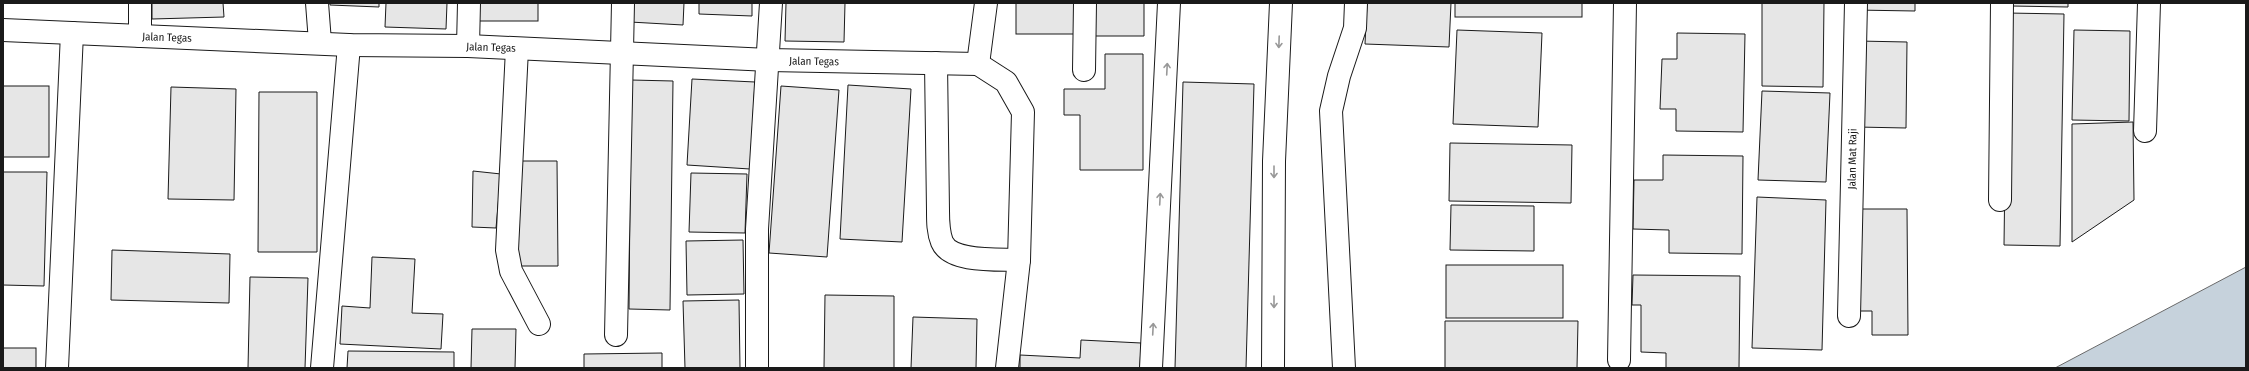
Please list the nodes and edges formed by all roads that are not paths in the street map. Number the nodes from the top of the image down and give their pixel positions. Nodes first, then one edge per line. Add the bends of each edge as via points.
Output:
1 (140, 3) edge
2 (317, 3) edge
3 (469, 3) edge
4 (623, 3) edge
5 (771, 3) edge
6 (986, 3) edge
7 (1085, 3) edge
8 (1169, 3) edge
9 (1281, 3) edge
10 (1356, 3) edge
11 (1626, 3) edge
12 (1856, 3) edge
13 (2002, 3) edge
14 (2149, 3) edge
15 (3, 30) edge
16 (72, 33) junction
17 (140, 36) junction
18 (320, 42) junction
19 (349, 45) junction
20 (468, 46) junction
21 (517, 49) junction
22 (621, 53) junction
23 (769, 60) junction
24 (936, 63) junction
25 (978, 64) junction
26 (1084, 70) dead end
27 (2145, 131) dead end
28 (2000, 200) dead end
29 (1019, 260) junction
30 (1849, 316) dead end
31 (539, 324) dead end
32 (616, 335) dead end
33 (1618, 360) dead end
34 (57, 368) edge
35 (322, 368) edge
36 (757, 368) edge
37 (1007, 368) edge
38 (1151, 368) edge
39 (1273, 368) edge
40 (1344, 368) edge

1 - 17 street
2 - 18 street
3 - 20 street
4 - 22 street
5 - 23 street
6 - 25 street
7 - 26 street
38 -> 8 street
9 -> 39 street via 1274,161
10 - 40 street via 1355,28 1339,76 1331,111
11 - 33 street
12 - 30 street, Jalan Mat Raji
13 - 28 street
14 - 27 street
15 - 16 street, Jalan Tegas
16 - 17 street, Jalan Tegas
16 - 34 street
17 - 18 street, Jalan Tegas
18 - 19 street, Jalan Tegas
19 - 20 street, Jalan Tegas
19 - 35 street
20 - 21 street, Jalan Tegas
21 - 22 street, Jalan Tegas
21 - 31 street via 507,250 511,271
22 - 23 street, Jalan Tegas
22 - 32 street
23 - 24 street, Jalan Tegas
23 - 36 street via 757,229
24 - 25 street, Jalan Tegas
24 - 29 street via 938,217 942,243 958,256
25 - 29 street via 1006,82 1023,112
29 - 37 street

